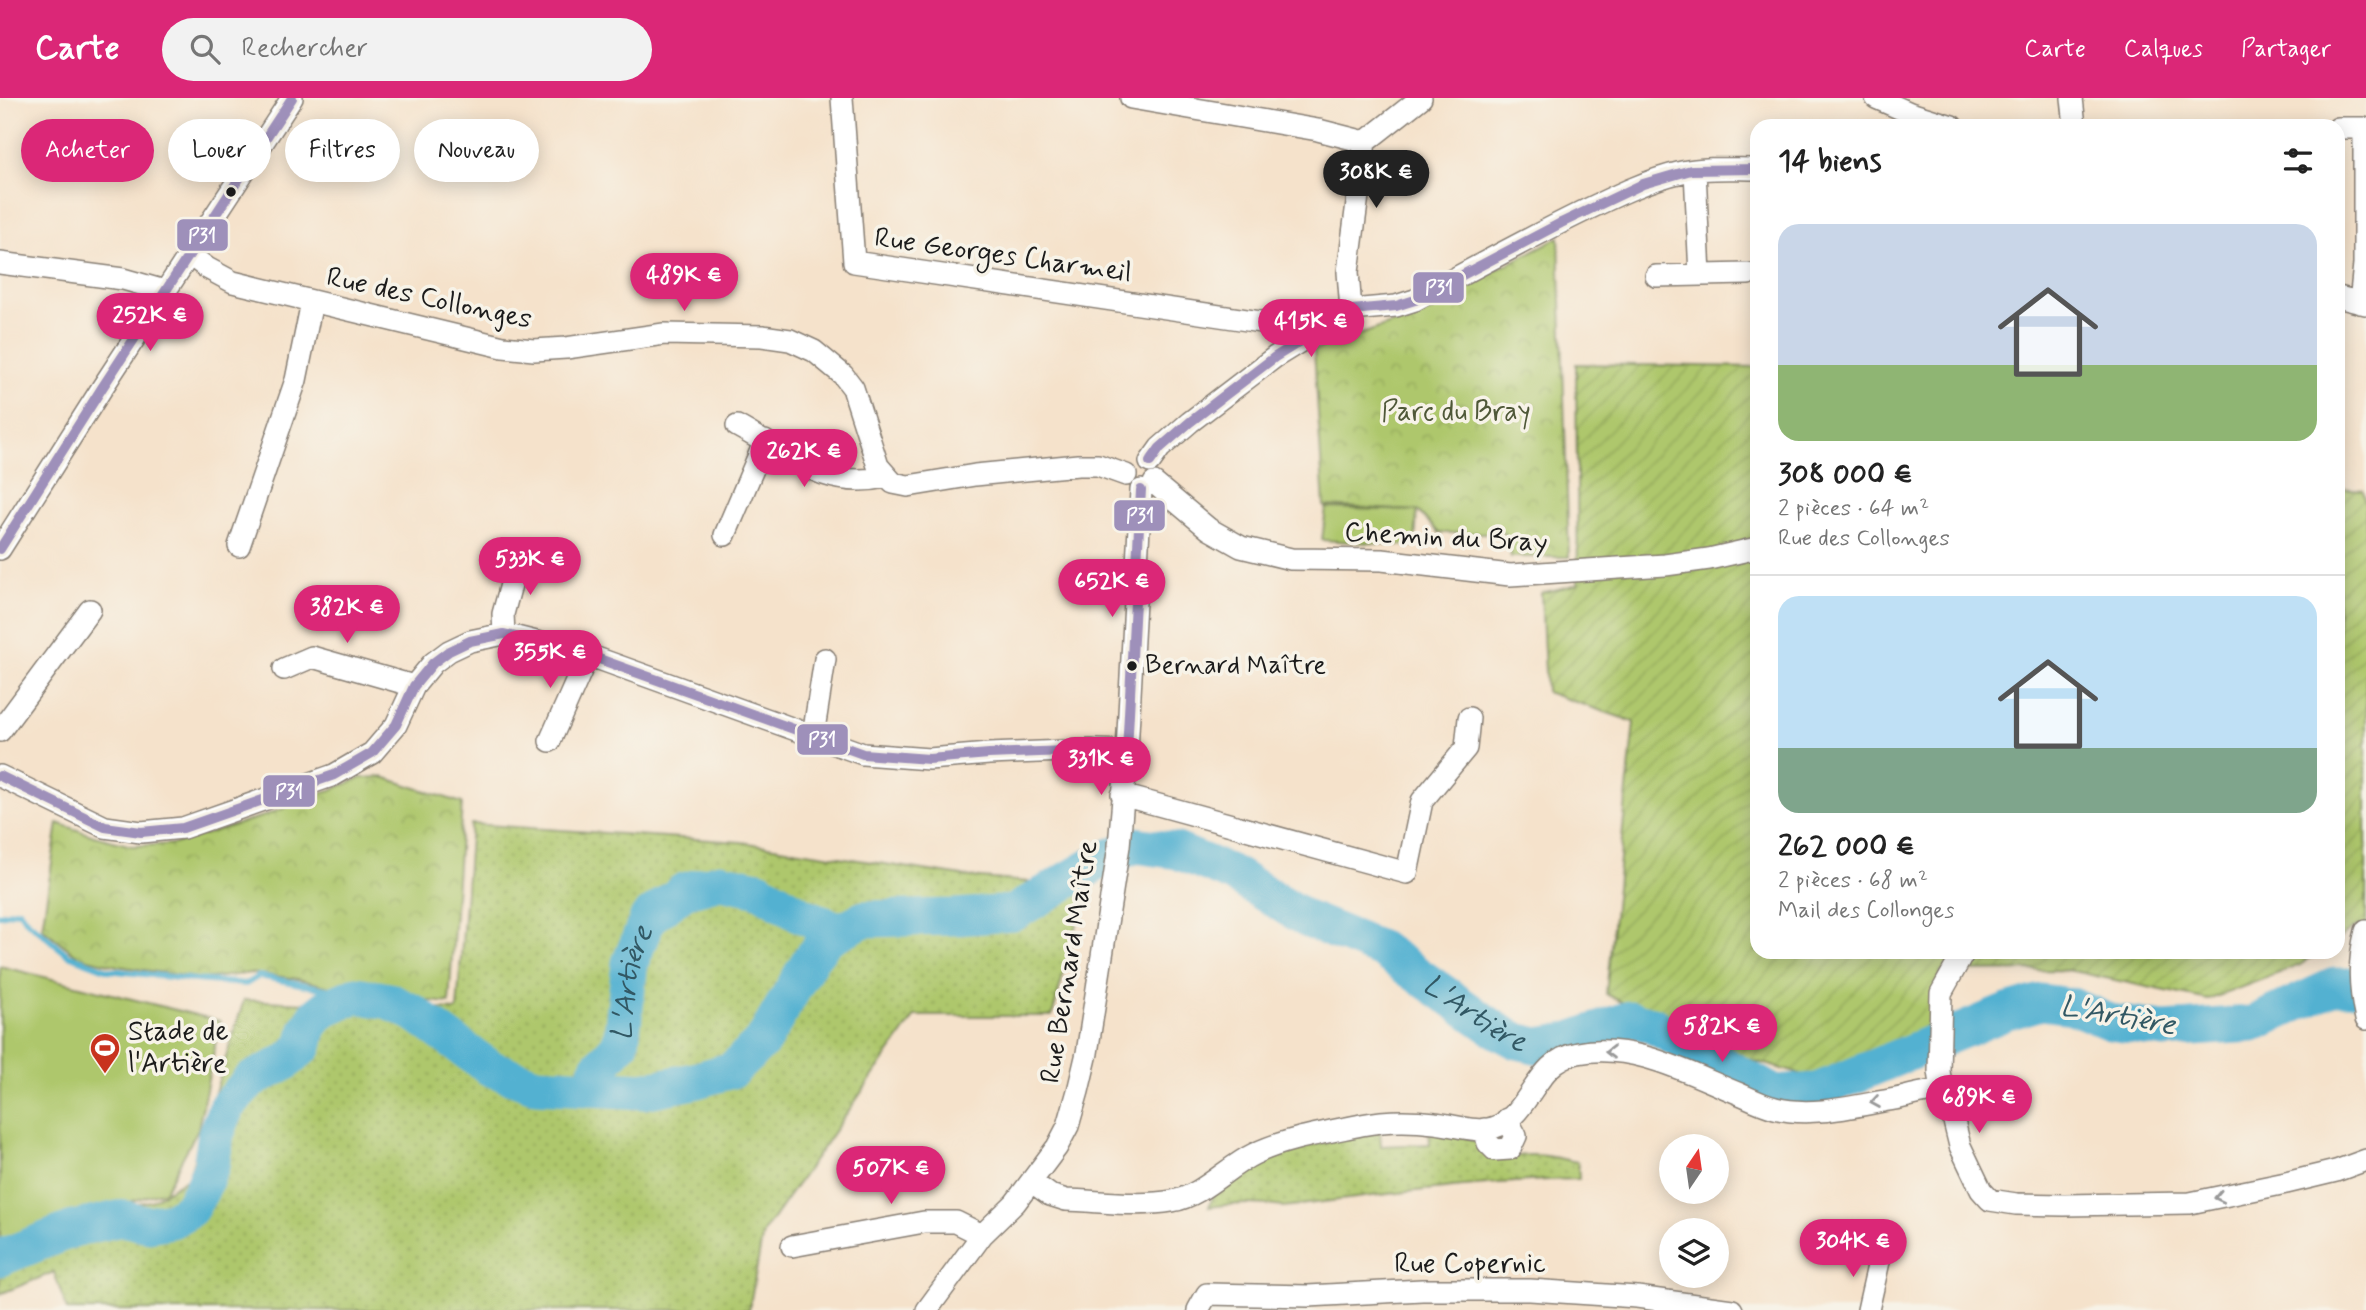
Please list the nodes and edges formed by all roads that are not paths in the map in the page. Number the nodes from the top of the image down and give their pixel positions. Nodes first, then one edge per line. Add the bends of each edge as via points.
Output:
1 (292, 98) edge
2 (842, 98) edge
3 (1131, 98) edge
4 (1421, 98) edge
5 (1875, 98) edge
6 (2072, 98) edge
7 (1929, 119) edge
8 (2074, 119) edge
9 (2345, 128) edge
10 (2365, 128) edge
11 (1364, 142) junction
12 (1750, 169) edge
13 (1695, 171) junction
14 (190, 255) junction
15 (0, 263) edge
16 (1748, 274) dead end
17 (1700, 275) junction
18 (1656, 276) dead end
19 (165, 291) junction
20 (2345, 299) edge
21 (312, 302) junction
22 (2363, 303) edge
23 (1351, 310) junction
24 (1299, 342) junction
25 (737, 426) dead end
26 (765, 441) junction
27 (887, 477) junction
28 (1143, 477) junction
29 (724, 535) dead end
30 (239, 546) dead end
31 (0, 549) edge
32 (1750, 549) edge
33 (519, 555) dead end
34 (90, 610) dead end
35 (504, 635) junction
36 (589, 655) junction
37 (825, 659) dead end
38 (284, 669) dead end
39 (414, 686) junction
40 (1469, 718) dead end
41 (0, 731) edge
42 (813, 736) junction
43 (550, 741) dead end
44 (1127, 751) junction
45 (0, 776) edge
46 (1122, 795) junction
47 (2366, 931) edge
48 (1960, 959) edge
49 (2362, 999) edge
50 (1940, 1081) junction
51 (2366, 1160) edge
52 (1032, 1182) junction
53 (982, 1235) junction
54 (792, 1246) dead end
55 (1880, 1257) dead end
56 (1421, 1300) edge
57 (1202, 1302) edge
58 (1635, 1303) edge
59 (927, 1310) edge
60 (1732, 1310) edge
61 (1868, 1310) edge

1 - 14 street
2 - 24 street, Rue Georges Charmeil via 854,262 1281,325
3 - 11 street
4 - 11 street
5 - 7 street
6 - 8 street
9 - 10 street
10 - 22 street
11 - 23 street via 1348,272
12 - 13 street
13 - 17 street
13 - 23 street via 1612,198 1415,300
14 - 19 street
14 - 21 street, Rue des Collonges via 233,282
15 - 19 street via 123,279
16 - 17 street
17 - 18 street
19 - 31 street
20 - 22 street
21 - 27 street, Rue des Collonges via 491,345 534,350 664,334 762,335 790,340 814,351 853,388 878,466
21 - 30 street via 296,380
23 - 24 street
24 - 28 street via 1190,422 1160,448
25 - 26 street
26 - 27 street via 828,477 849,481
26 - 29 street
27 - 28 street via 908,486 975,475 1098,465
28 - 32 street, Chemin du Bray via 1209,529 1241,547 1291,559 1382,560 1510,575 1665,565
28 - 44 street, Rue Bernard Maître
33 - 35 street via 503,614
34 - 41 street
35 - 36 street
35 - 39 street via 470,641 449,651
36 - 42 street
36 - 43 street
37 - 42 street
38 - 39 street via 312,656
39 - 45 street via 396,725 372,753 334,775 183,828 141,832 105,827
40 - 46 street via 1465,748 1422,801 1407,873
42 - 44 street via 863,754 906,758
44 - 46 street, Rue Bernard Maître
46 - 52 street, Rue Bernard Maître via 1087,1053 1068,1126
47 - 49 street via 2359,960
48 - 50 street via 1941,993
51 -> 50 street via 2336,1171 2190,1203 2064,1205 1990,1200 1960,1146
50 -> 52 street via 1899,1098 1798,1112 1774,1108 1660,1062 1619,1051 1578,1053 1545,1070 1520,1107 1497,1126 1484,1129 1404,1121 1339,1130 1253,1154 1192,1194 1173,1201 1066,1200
52 - 53 street, Rue Bernard Maître
53 - 54 street via 956,1222 923,1222
53 - 59 street, Rue Bernard Maître
55 - 61 street
56 - 57 street, Rue Copernic via 1308,1296
56 - 58 street, Rue Copernic via 1530,1290
58 - 60 street, Rue Copernic

